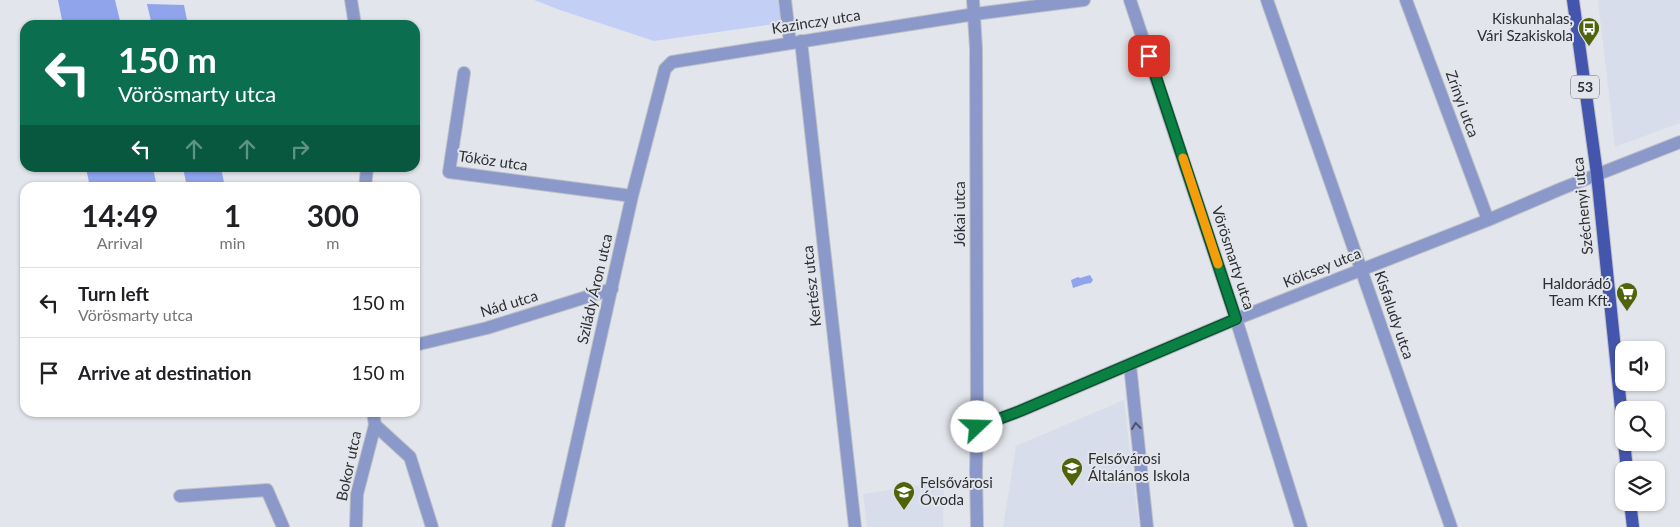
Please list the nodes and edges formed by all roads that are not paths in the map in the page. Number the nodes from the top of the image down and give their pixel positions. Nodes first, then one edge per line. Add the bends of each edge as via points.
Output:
1 (351, 0) edge
2 (785, 0) edge
3 (973, 0) edge
4 (1084, 0) edge
5 (1130, 0) edge
6 (1267, 0) edge
7 (1406, 0) edge
8 (1573, 0) edge
9 (975, 14) junction
10 (354, 20) edge
11 (796, 42) junction
12 (672, 62) joint
13 (464, 73) dead end
14 (1680, 142) edge
15 (1597, 174) junction
16 (632, 196) junction
17 (1488, 220) junction
18 (1361, 270) junction
19 (612, 289) junction
20 (1236, 319) junction
21 (420, 344) edge
22 (1130, 365) junction
23 (1620, 401) edge
24 (374, 419) edge
25 (977, 427) junction
26 (180, 496) dead end
27 (1631, 511) edge
28 (283, 527) edge
29 (356, 527) edge
30 (432, 527) edge
31 (558, 527) edge
32 (855, 527) edge
33 (977, 527) edge
34 (1147, 527) edge
35 (1301, 527) edge
36 (1452, 527) edge
37 (1633, 527) edge

1 - 10 street
2 - 11 street, Kertész utca
3 - 9 street, Jókai utca
4 - 9 street, Kazinczy utca
5 - 20 street, Vörösmarty utca
6 - 18 street, Kisfaludy utca
7 - 17 street, Zrínyi utca
8 - 15 main road, Széchenyi utca / 53
9 - 11 street, Kazinczy utca
9 - 25 street, Jókai utca
11 - 12 street, Kazinczy utca
11 - 32 street, Kertész utca
12 - 16 street, Szilády Áron utca via 666,69
13 - 16 street, Tóköz utca via 449,172
14 - 15 street, Kölcsey utca
15 - 17 street, Kölcsey utca
15 - 23 main road, Széchenyi utca / 53
16 - 19 street, Szilády Áron utca
17 - 18 street, Kölcsey utca
18 - 20 street, Kölcsey utca
18 - 36 street, Kisfaludy utca
19 - 21 street, Nád utca via 487,328
19 - 31 street, Szilády Áron utca
20 - 22 street, Kölcsey utca
20 - 35 street, Vörösmarty utca
22 - 25 street, Kölcsey utca
34 -> 22 street
24 - 29 street, Bokor utca via 357,494
24 - 30 street via 410,457
25 - 33 street, Jókai utca
26 - 28 street via 267,490
27 - 37 main road

